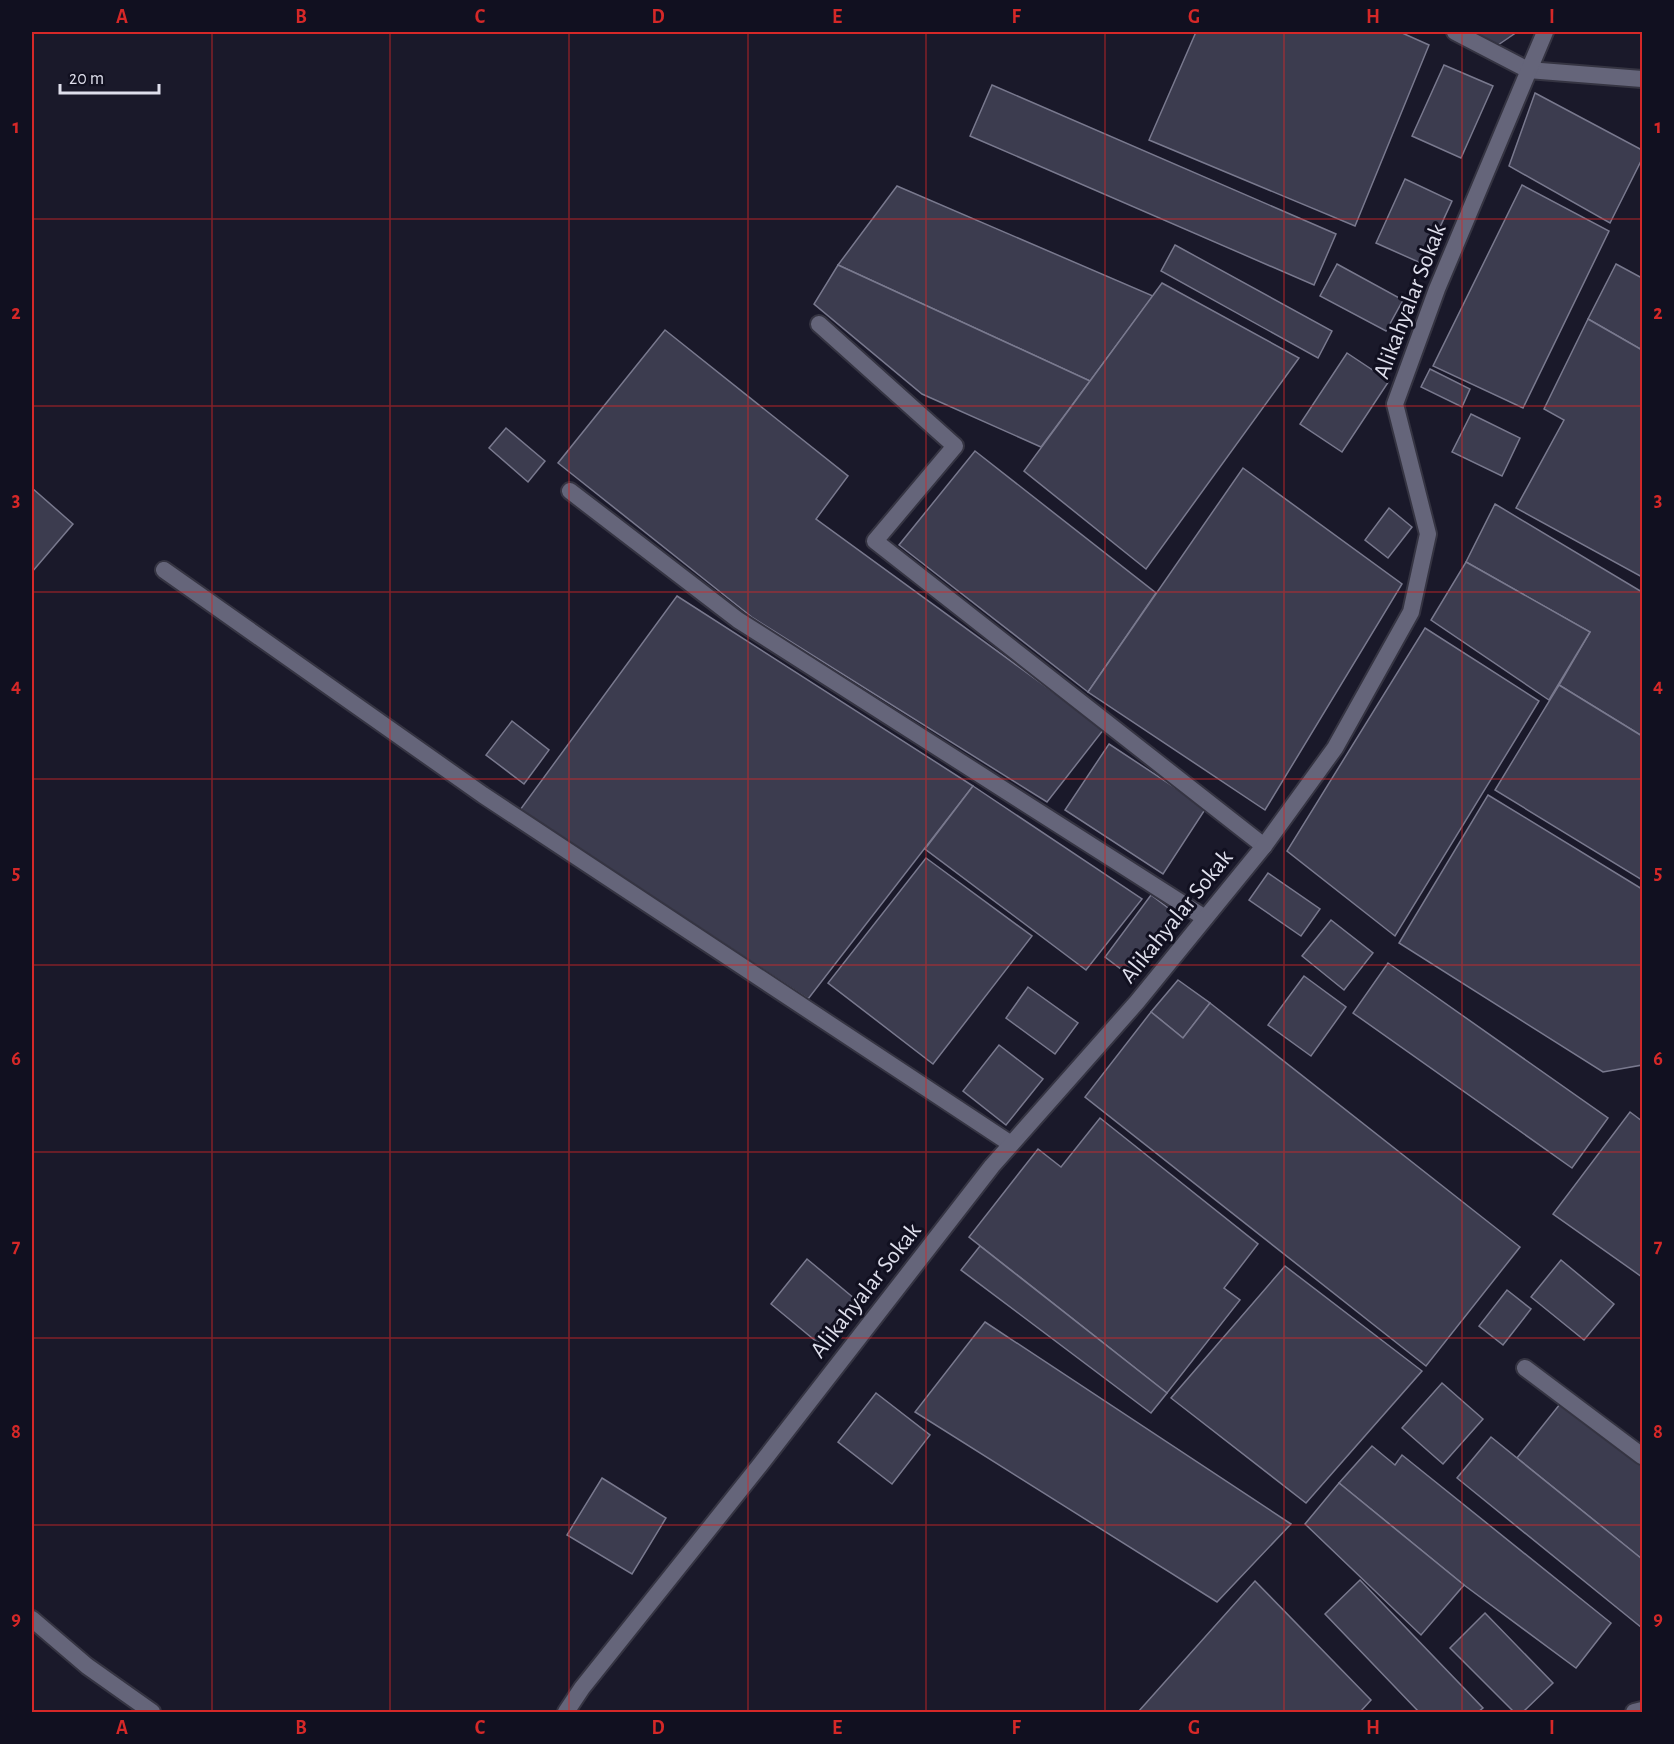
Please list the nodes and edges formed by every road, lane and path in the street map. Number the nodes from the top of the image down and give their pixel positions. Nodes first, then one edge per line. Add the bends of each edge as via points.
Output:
1 (1455, 32) edge
2 (1545, 32) edge
3 (1528, 70) junction
4 (1642, 80) edge
5 (819, 324) dead end
6 (570, 491) dead end
7 (164, 570) dead end
8 (1264, 846) junction
9 (1205, 918) junction
10 (1011, 1144) junction
11 (1525, 1368) dead end
12 (1642, 1456) edge
13 (32, 1619) edge
14 (1642, 1710) edge
15 (152, 1713) edge
16 (566, 1713) edge
17 (1634, 1713) edge

1 - 3 street
2 - 3 street, Alikahyalar Sokak
3 - 4 street
3 - 8 street, Alikahyalar Sokak via 1437,289 1395,404 1428,534 1411,612 1335,748
5 - 8 street via 955,446 875,541
6 - 9 street via 738,620
7 - 10 street via 483,795
8 - 9 street, Alikahyalar Sokak
9 - 10 street, Alikahyalar Sokak via 1137,1002
10 - 16 street, Alikahyalar Sokak
11 - 12 street
13 - 15 street via 87,1666
14 - 17 street

